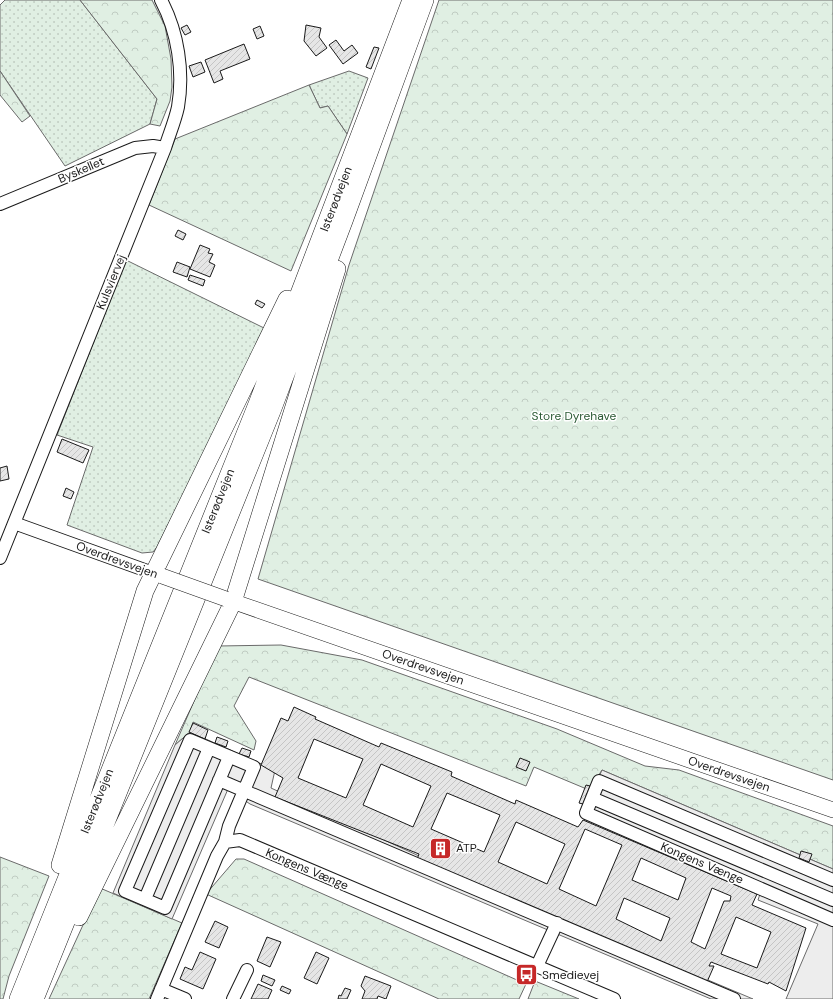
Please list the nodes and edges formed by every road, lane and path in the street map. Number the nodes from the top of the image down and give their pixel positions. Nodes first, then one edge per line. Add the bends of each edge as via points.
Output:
1 (161, 0) edge
2 (411, 0) edge
3 (425, 0) edge
4 (165, 148) junction
5 (0, 204) edge
6 (344, 221) junction
7 (308, 272) junction
8 (14, 523) junction
9 (0, 558) edge
10 (157, 574) junction
11 (229, 600) junction
12 (209, 748) junction
13 (229, 757) junction
14 (219, 780) junction
15 (245, 790) junction
16 (592, 798) junction
17 (833, 810) edge
18 (225, 842) junction
19 (833, 880) edge
20 (145, 899) junction
21 (833, 900) edge
22 (833, 920) edge
23 (557, 923) junction
24 (33, 961) junction
25 (537, 966) junction
26 (247, 970) dead end
27 (44, 978) junction
28 (159, 994) edge
29 (18, 999) edge
30 (35, 999) edge
31 (184, 999) edge
32 (233, 999) edge
33 (614, 999) edge
34 (734, 999) edge

1 - 4 street, Kulsviervej via 174,33 180,87 178,108
2 - 7 highway, Isterødvejen
3 - 6 highway, Isterødvejen
4 - 5 street, Byskellet via 135,148
4 - 8 street, Kulsviervej
6 - 11 highway via 339,263
6 - 27 highway, Isterødvejen via 272,411
7 - 10 highway via 288,298
7 - 24 highway, Isterødvejen
8 - 9 street, Kulsviervej
8 - 10 street, Overdrevsvejen
10 - 11 main road, Overdrevsvejen, bridge
10 - 24 highway via 138,612 66,849 42,915
11 - 17 main road, Overdrevsvejen
11 - 27 highway via 96,884 59,956
12 - 13 street
12 - 20 street
12 - 20 street via 190,740 125,891
13 - 14 street
13 - 15 street via 254,767
14 - 15 street
14 - 20 street via 165,908
15 - 18 street via 229,826
15 - 23 street
16 - 19 street, Kongens Vænge via 599,782
16 - 21 street, Kongens Vænge
16 - 22 street, Kongens Vænge via 586,813
18 - 25 street, Kongens Vænge via 240,840
18 - 28 street
23 - 25 street
23 - 34 street
24 - 29 highway, Isterødvejen
25 - 33 street, Kongens Vænge
26 - 32 street
27 - 30 highway, Isterødvejen
28 - 31 street

